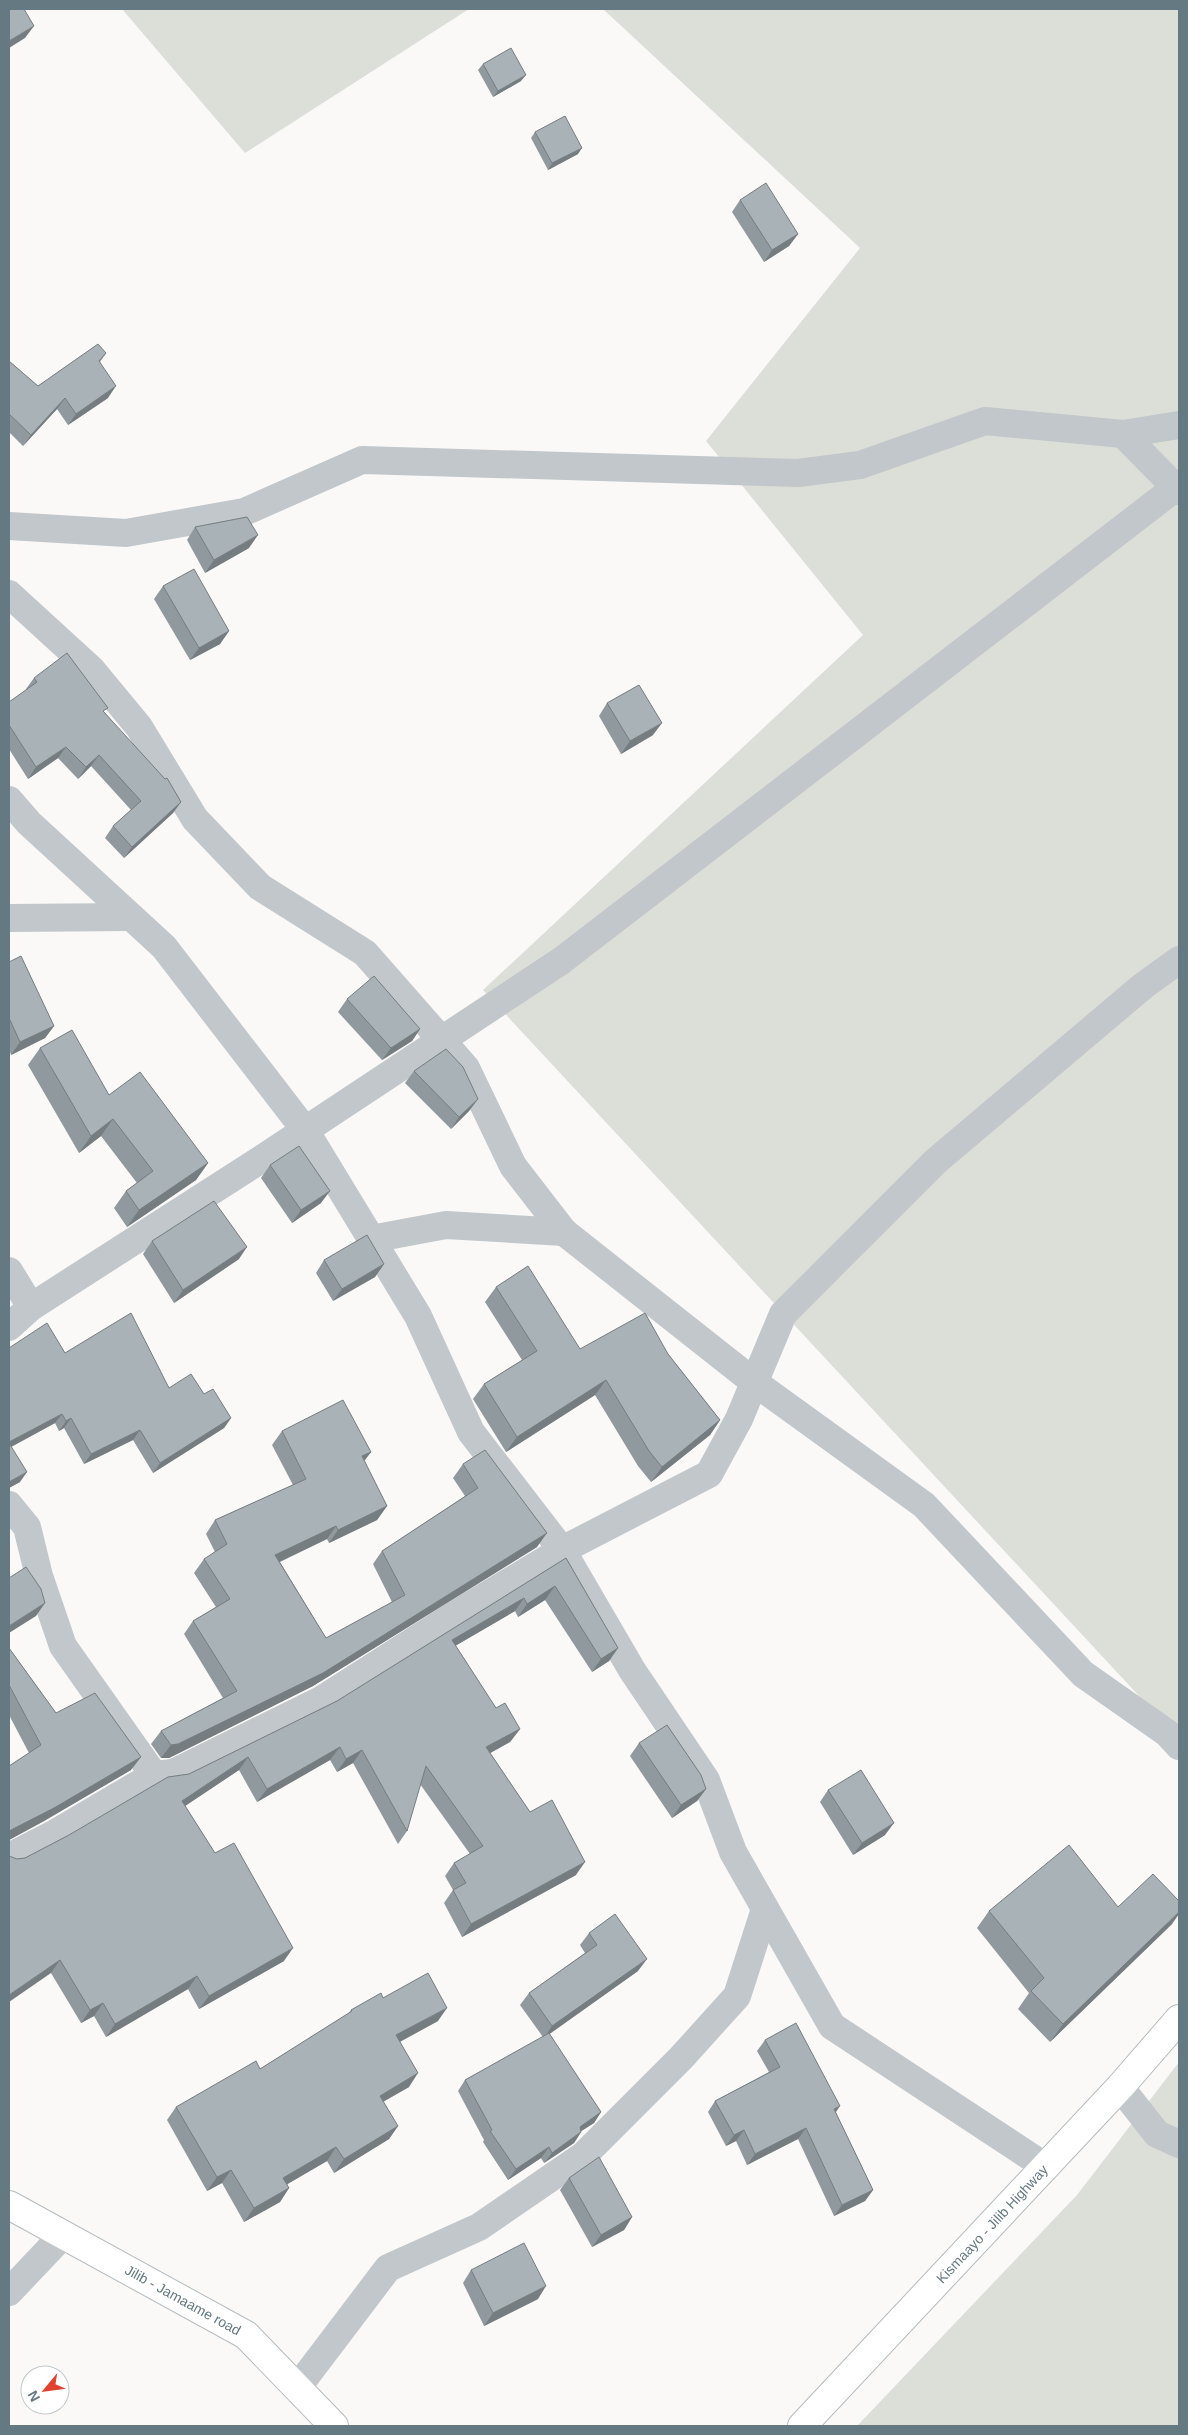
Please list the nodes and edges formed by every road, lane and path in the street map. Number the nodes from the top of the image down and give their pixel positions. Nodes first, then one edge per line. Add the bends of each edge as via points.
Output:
1 (1179, 425) edge
2 (1123, 434) junction
3 (1177, 490) edge
4 (9, 526) edge
5 (9, 594) edge
6 (9, 800) edge
7 (131, 917) junction
8 (9, 918) edge
9 (1179, 960) edge
10 (440, 1040) junction
11 (305, 1130) junction
12 (564, 1232) junction
13 (371, 1239) junction
14 (9, 1271) edge
15 (31, 1307) junction
16 (9, 1327) edge
17 (754, 1382) junction
18 (9, 1505) edge
19 (562, 1550) junction
20 (1179, 1746) edge
21 (154, 1775) junction
22 (9, 1857) edge
23 (765, 1909) junction
24 (1179, 2019) edge
25 (1120, 2088) junction
26 (1179, 2144) edge
27 (1046, 2167) junction
28 (9, 2205) edge
29 (63, 2235) junction
30 (9, 2292) edge
31 (297, 2388) junction
32 (334, 2426) edge
33 (802, 2426) edge

1 - 2 street
2 - 3 street
2 - 4 street via 985,421 860,465 798,473 362,460 244,512 126,533
3 - 10 street via 561,961
5 - 10 street via 91,669 139,728 194,819 260,887 365,953
6 - 7 street via 29,823
7 - 8 street
7 - 11 street via 164,947
9 - 17 street via 1143,986 929,1168 783,1314
10 - 11 street
10 - 12 street via 466,1068 512,1166
11 - 13 street
11 - 15 street
12 - 13 street via 446,1225
12 - 17 street
13 - 19 street via 418,1316 471,1432
14 - 15 street
15 - 16 street
17 - 19 street via 739,1419 709,1474
17 - 20 street via 924,1505 1083,1674 1167,1733
18 - 21 street via 27,1527 39,1576 63,1646
19 - 21 street via 454,1614 322,1700 173,1773
19 - 23 street via 632,1670 706,1780 733,1852
21 - 22 street
23 - 27 street via 832,2026
23 - 31 street via 737,1996 681,2058 584,2155 479,2227 388,2268
24 - 25 main road, Kismaayo - Jilib Highway
25 - 26 street via 1157,2134
25 - 27 main road, Kismaayo - Jilib Highway
27 - 33 main road, Kismaayo - Jilib Highway
28 - 29 main road, Jilib - Jamaame road
29 - 30 street
29 - 31 main road, Jilib - Jamaame road via 246,2335
31 - 32 main road, Jilib - Jamaame road

